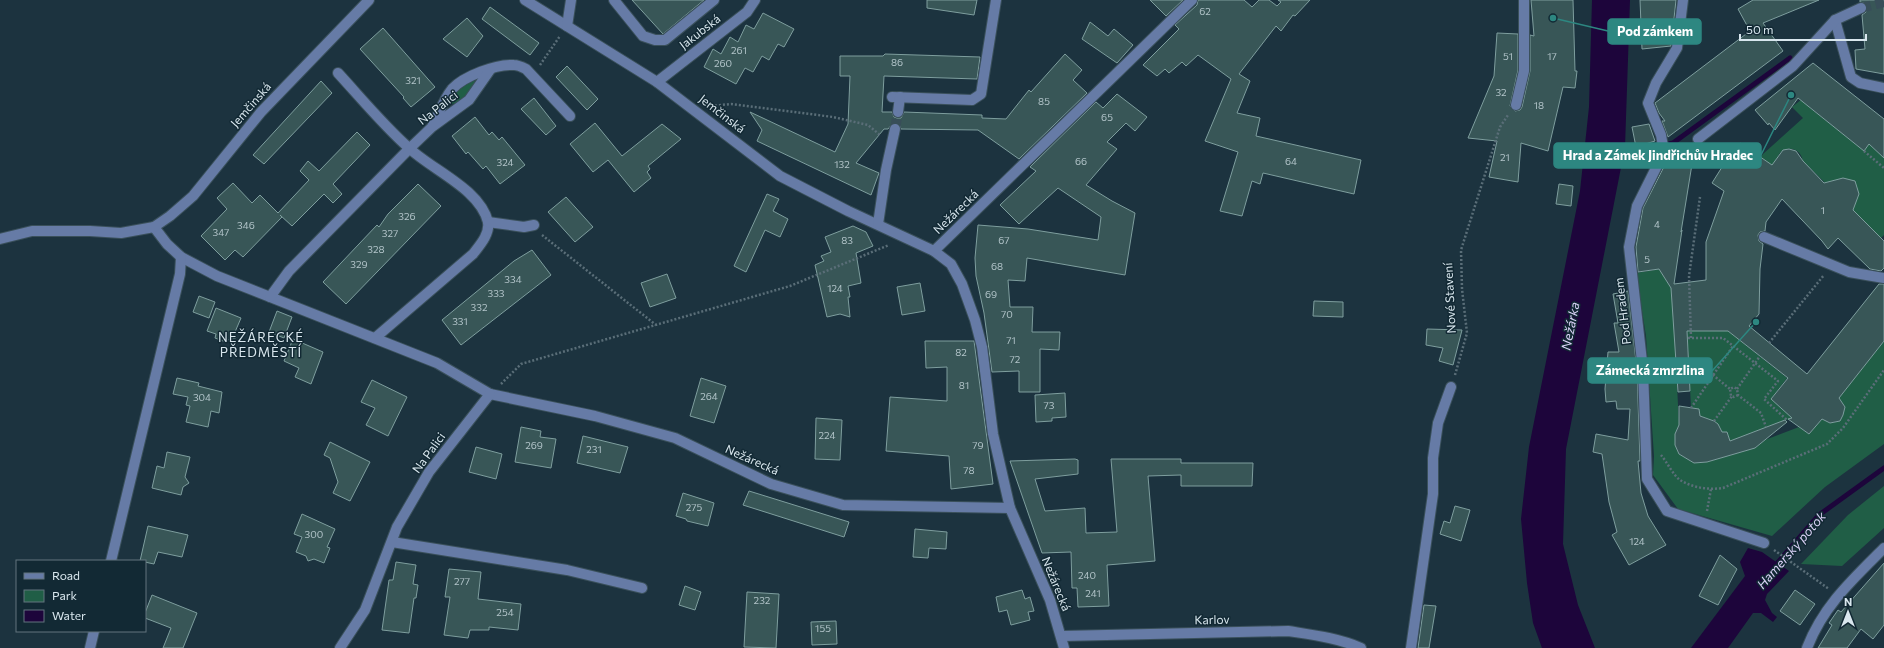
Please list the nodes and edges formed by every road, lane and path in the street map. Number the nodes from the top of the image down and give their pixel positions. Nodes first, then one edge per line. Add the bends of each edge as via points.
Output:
1 (369, 0) edge
2 (524, 0) edge
3 (572, 0) edge
4 (614, 0) edge
5 (714, 0) edge
6 (756, 0) edge
7 (996, 0) edge
8 (1192, 0) edge
9 (1524, 0) edge
10 (1683, 0) edge
11 (1861, 8) tunnel mouth
12 (1835, 20) junction
13 (567, 26) junction
14 (490, 70) junction
15 (338, 73) dead end
16 (533, 76) junction
17 (657, 82) junction
18 (1884, 88) edge
19 (1516, 105) joint
20 (693, 108) junction
21 (898, 112) tunnel mouth
22 (570, 116) dead end
23 (432, 126) junction
24 (895, 129) tunnel mouth
25 (1698, 139) dead end
26 (891, 147) junction
27 (409, 149) junction
28 (1864, 151) dead end
29 (1884, 168) edge
30 (1700, 197) dead end
31 (488, 222) junction
32 (878, 224) junction
33 (532, 225) joint
34 (154, 227) junction
35 (1764, 237) dead end
36 (908, 238) junction
37 (0, 240) edge
38 (934, 251) junction
39 (181, 256) junction
40 (1832, 265) junction
41 (1884, 278) edge
42 (270, 297) junction
43 (656, 325) junction
44 (375, 338) junction
45 (1769, 344) dead end
46 (1733, 346) junction
47 (1760, 356) dead end
48 (1755, 362) junction
49 (1884, 370) edge
50 (1689, 372) dead end
51 (1713, 375) junction
52 (1451, 387) joint
53 (1737, 388) junction
54 (1730, 389) junction
55 (490, 394) junction
56 (1738, 395) junction
57 (1732, 396) junction
58 (1691, 408) dead end
59 (1787, 420) dead end
60 (1714, 421) dead end
61 (1766, 427) dead end
62 (1661, 455) dead end
63 (1711, 490) junction
64 (1010, 508) junction
65 (1704, 522) junction
66 (392, 542) junction
67 (1764, 543) joint
68 (1884, 548) edge
69 (110, 560) edge
70 (642, 588) dead end
71 (1837, 595) junction
72 (94, 632) edge
73 (1062, 636) junction
74 (90, 648) edge
75 (340, 648) edge
76 (1064, 648) edge
77 (1361, 648) edge
78 (1411, 648) edge
79 (1807, 648) edge

1 - 34 street, Jemčinská via 261,112 193,196
2 - 13 street, Jemčinská
3 - 13 street
4 - 5 street via 643,36 665,40
6 - 17 street, Jakubská via 747,12
7 - 21 street via 981,94 972,100 896,97
8 - 38 street, Nežárecká
9 - 19 street via 1524,71
10 - 65 street, Pod Hradem via 1677,48 1656,83 1648,103 1661,136 1664,152 1637,206 1629,247 1643,370 1647,479 1667,511
11 - 12 street
12 - 18 street via 1851,77 1860,83
12 - 25 street via 1793,66
13 - 16 path
13 - 17 street, Jemčinská
14 - 16 street via 516,65 526,69
14 - 23 street, Na Palici via 469,100
14 - 23 street via 473,75 456,85
15 - 27 street
16 - 22 street
17 - 20 street, Jemčinská
19 - 52 path, Nové Stavení via 1500,127 1461,250 1467,333
20 - 26 path via 731,104 833,117 868,124
20 - 32 street, Jemčinská via 780,176
23 - 27 street, Na Palici
24 - 26 street
26 - 32 street
27 - 31 street via 475,198
27 - 42 street, Na Palici via 289,271
28 - 29 path
30 - 46 path via 1689,276 1689,338 1723,338
31 - 33 street via 524,227
31 - 44 street via 483,241 473,254
32 - 36 street, Jemčinská
33 - 43 path
34 - 37 street via 121,233 90,230 32,231
34 - 39 street via 167,244
35 - 40 street
36 - 38 street, Jemčinská
36 - 43 path via 790,286
38 - 64 street, Nežárecká via 951,264 962,284 975,320 982,347 993,434
39 - 42 street via 217,276
39 - 69 street via 180,274
40 - 41 street via 1849,272
40 - 45 path
42 - 44 street
43 - 55 path via 521,364
44 - 55 street via 437,363
46 - 48 path
46 - 51 path
47 - 48 path
48 - 53 path
48 - 59 path via 1778,381 1764,399
49 - 63 path via 1844,428 1828,444 1723,488
50 - 51 path
51 - 54 path
51 - 58 path
52 - 78 street via 1438,423 1433,458 1433,494
53 - 54 path
53 - 56 path
54 - 57 path
55 - 64 street, Nežárecká via 595,416 675,438 771,484 843,505
55 - 66 street, Na Palici via 429,472
56 - 57 path
56 - 61 path via 1760,413
57 - 60 path
62 - 63 path via 1679,479
63 - 65 path
64 - 73 street, Nežárecká via 1050,600
65 - 67 street, Pod Hradem
66 - 70 street via 567,570
66 - 75 street, Na Palici via 365,610
67 - 71 path
68 - 71 street
71 - 79 street
72 - 74 street
73 - 76 street, Nežárecká
73 - 77 street, Karlov via 1288,631 1349,643

